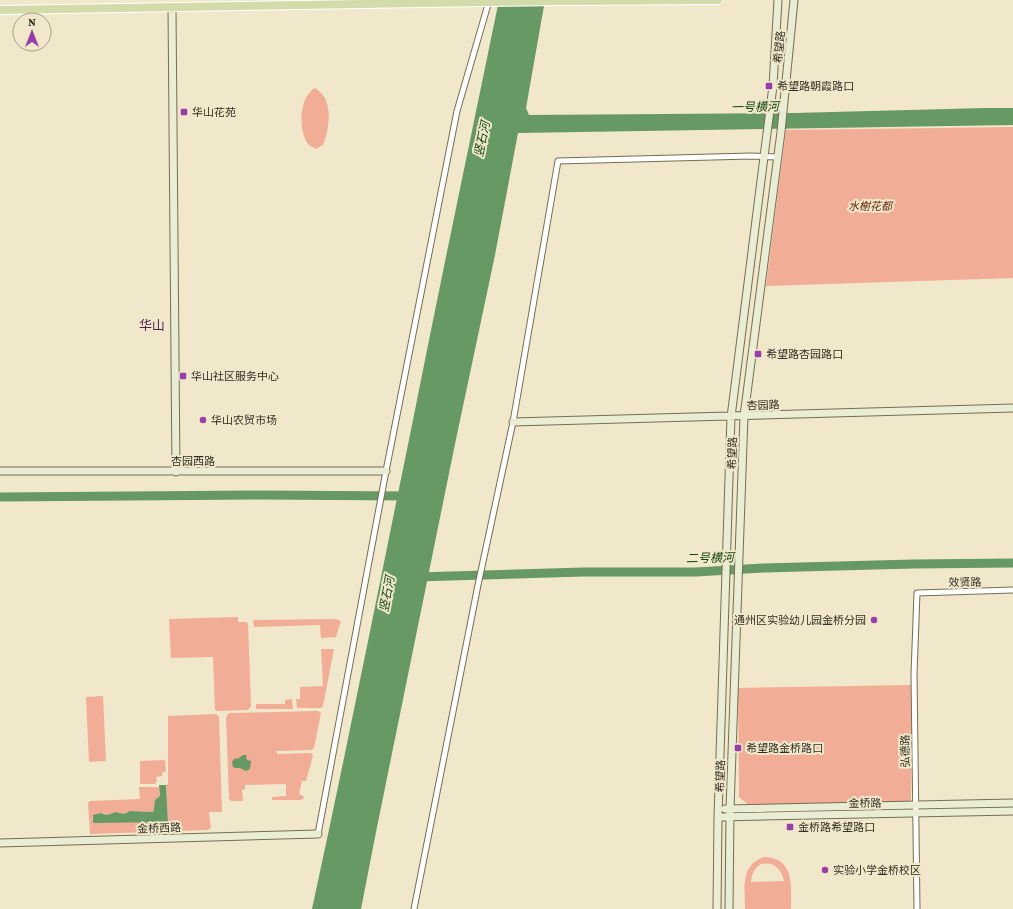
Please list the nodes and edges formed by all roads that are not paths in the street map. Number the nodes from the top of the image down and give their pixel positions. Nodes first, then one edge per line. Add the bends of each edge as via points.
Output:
1 (718, 0) edge
2 (778, 0) edge
3 (794, 0) edge
4 (487, 1) edge
5 (172, 4) edge
6 (0, 10) edge
7 (763, 156) junction
8 (778, 157) junction
9 (1013, 408) edge
10 (731, 416) junction
11 (744, 416) junction
12 (513, 422) junction
13 (0, 471) edge
14 (386, 471) junction
15 (176, 472) junction
16 (1013, 590) edge
17 (917, 593) joint
18 (1013, 803) edge
19 (718, 809) junction
20 (730, 809) junction
21 (1013, 811) edge
22 (917, 813) junction
23 (718, 817) junction
24 (730, 817) junction
25 (318, 834) joint
26 (0, 843) edge
27 (414, 909) edge
28 (718, 909) edge
29 (729, 909) edge
30 (918, 909) edge

1 - 4 main road, bridge
2 - 7 street, 希望路 via 773,86
3 - 8 street, 希望路
4 - 5 main road
4 - 14 street via 456,111
5 - 6 main road
5 - 15 street
7 - 8 street
7 - 10 street, 希望路
7 - 12 street via 558,161
8 - 11 street, 希望路
9 - 11 street, 杏园路
10 - 11 street, 杏园路
10 - 12 street, 杏园路
10 - 19 street, 希望路
11 - 20 street, 希望路
12 - 27 street
13 - 15 street, 杏园西路
14 - 15 street, 杏园西路
14 - 25 street
16 - 17 street, 效贤路
17 - 22 street, 弘德路 via 914,674
18 - 20 street, 金桥路
19 - 20 street, 金桥路
19 - 23 street, 希望路
20 - 24 street, 希望路
21 - 22 street, 金桥路
22 - 24 street, 金桥路
22 - 30 street, 弘德路
23 - 24 street, 金桥路
23 - 28 street, 希望路
24 - 29 street, 希望路
25 - 26 street, 金桥西路

